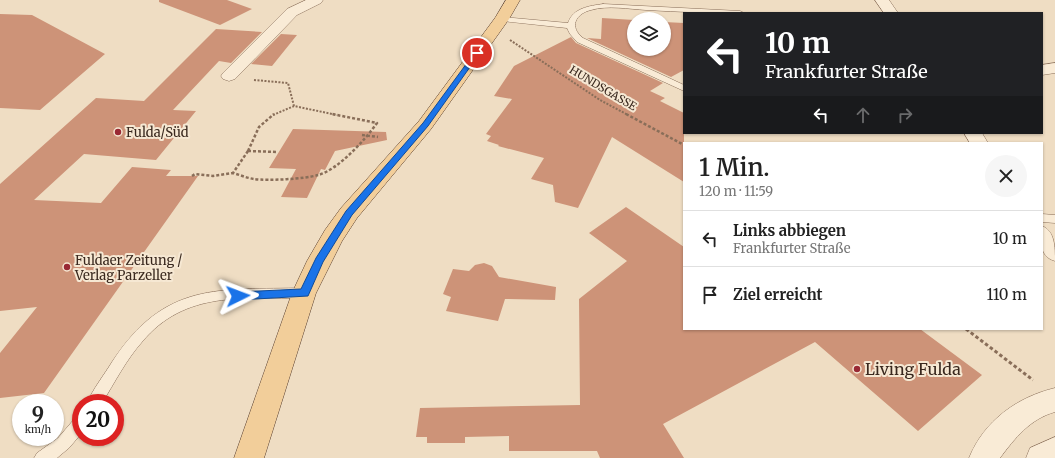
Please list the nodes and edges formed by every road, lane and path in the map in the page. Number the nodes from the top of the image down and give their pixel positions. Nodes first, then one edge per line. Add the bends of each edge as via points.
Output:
1 (316, 0) edge
2 (513, 0) edge
3 (882, 0) edge
4 (720, 12) edge
5 (890, 12) edge
6 (502, 19) junction
7 (571, 26) junction
8 (515, 42) dead end
9 (1055, 68) edge
10 (1043, 70) edge
11 (229, 76) joint
12 (683, 88) edge
13 (294, 106) junction
14 (362, 135) dead end
15 (370, 135) junction
16 (378, 137) dead end
17 (683, 144) edge
18 (248, 151) junction
19 (278, 152) dead end
20 (233, 173) junction
21 (192, 176) dead end
22 (1043, 218) edge
23 (1055, 219) edge
24 (1043, 235) edge
25 (1055, 253) edge
26 (304, 293) junction
27 (967, 330) edge
28 (1034, 381) dead end
29 (100, 394) edge
30 (1055, 400) edge
31 (72, 434) edge
32 (1055, 451) edge
33 (42, 458) edge
34 (249, 458) edge
35 (983, 458) edge
36 (1040, 458) edge

1 - 11 street via 292,12
2 - 6 main road
3 - 5 street
4 - 7 lane via 603,6 580,12 572,20
6 - 7 lane
6 - 26 main road via 425,125 349,213 319,261
7 - 12 lane via 573,34 580,40
8 - 17 path, HUNDSGASSE via 600,100
9 - 10 street
11 - 13 path via 288,83
13 - 15 path via 377,123
13 - 18 path via 270,115 254,136
14 - 15 path
15 - 16 path
15 - 20 path via 338,164 319,175 254,179
18 - 19 path
18 - 20 path
20 - 21 path
22 - 23 lane
24 - 25 street
26 - 29 lane via 212,297 190,301 174,308 162,315 139,336
26 - 34 main road
27 - 28 path
30 - 35 street via 1034,406 1006,426
31 - 33 lane
32 - 36 street

